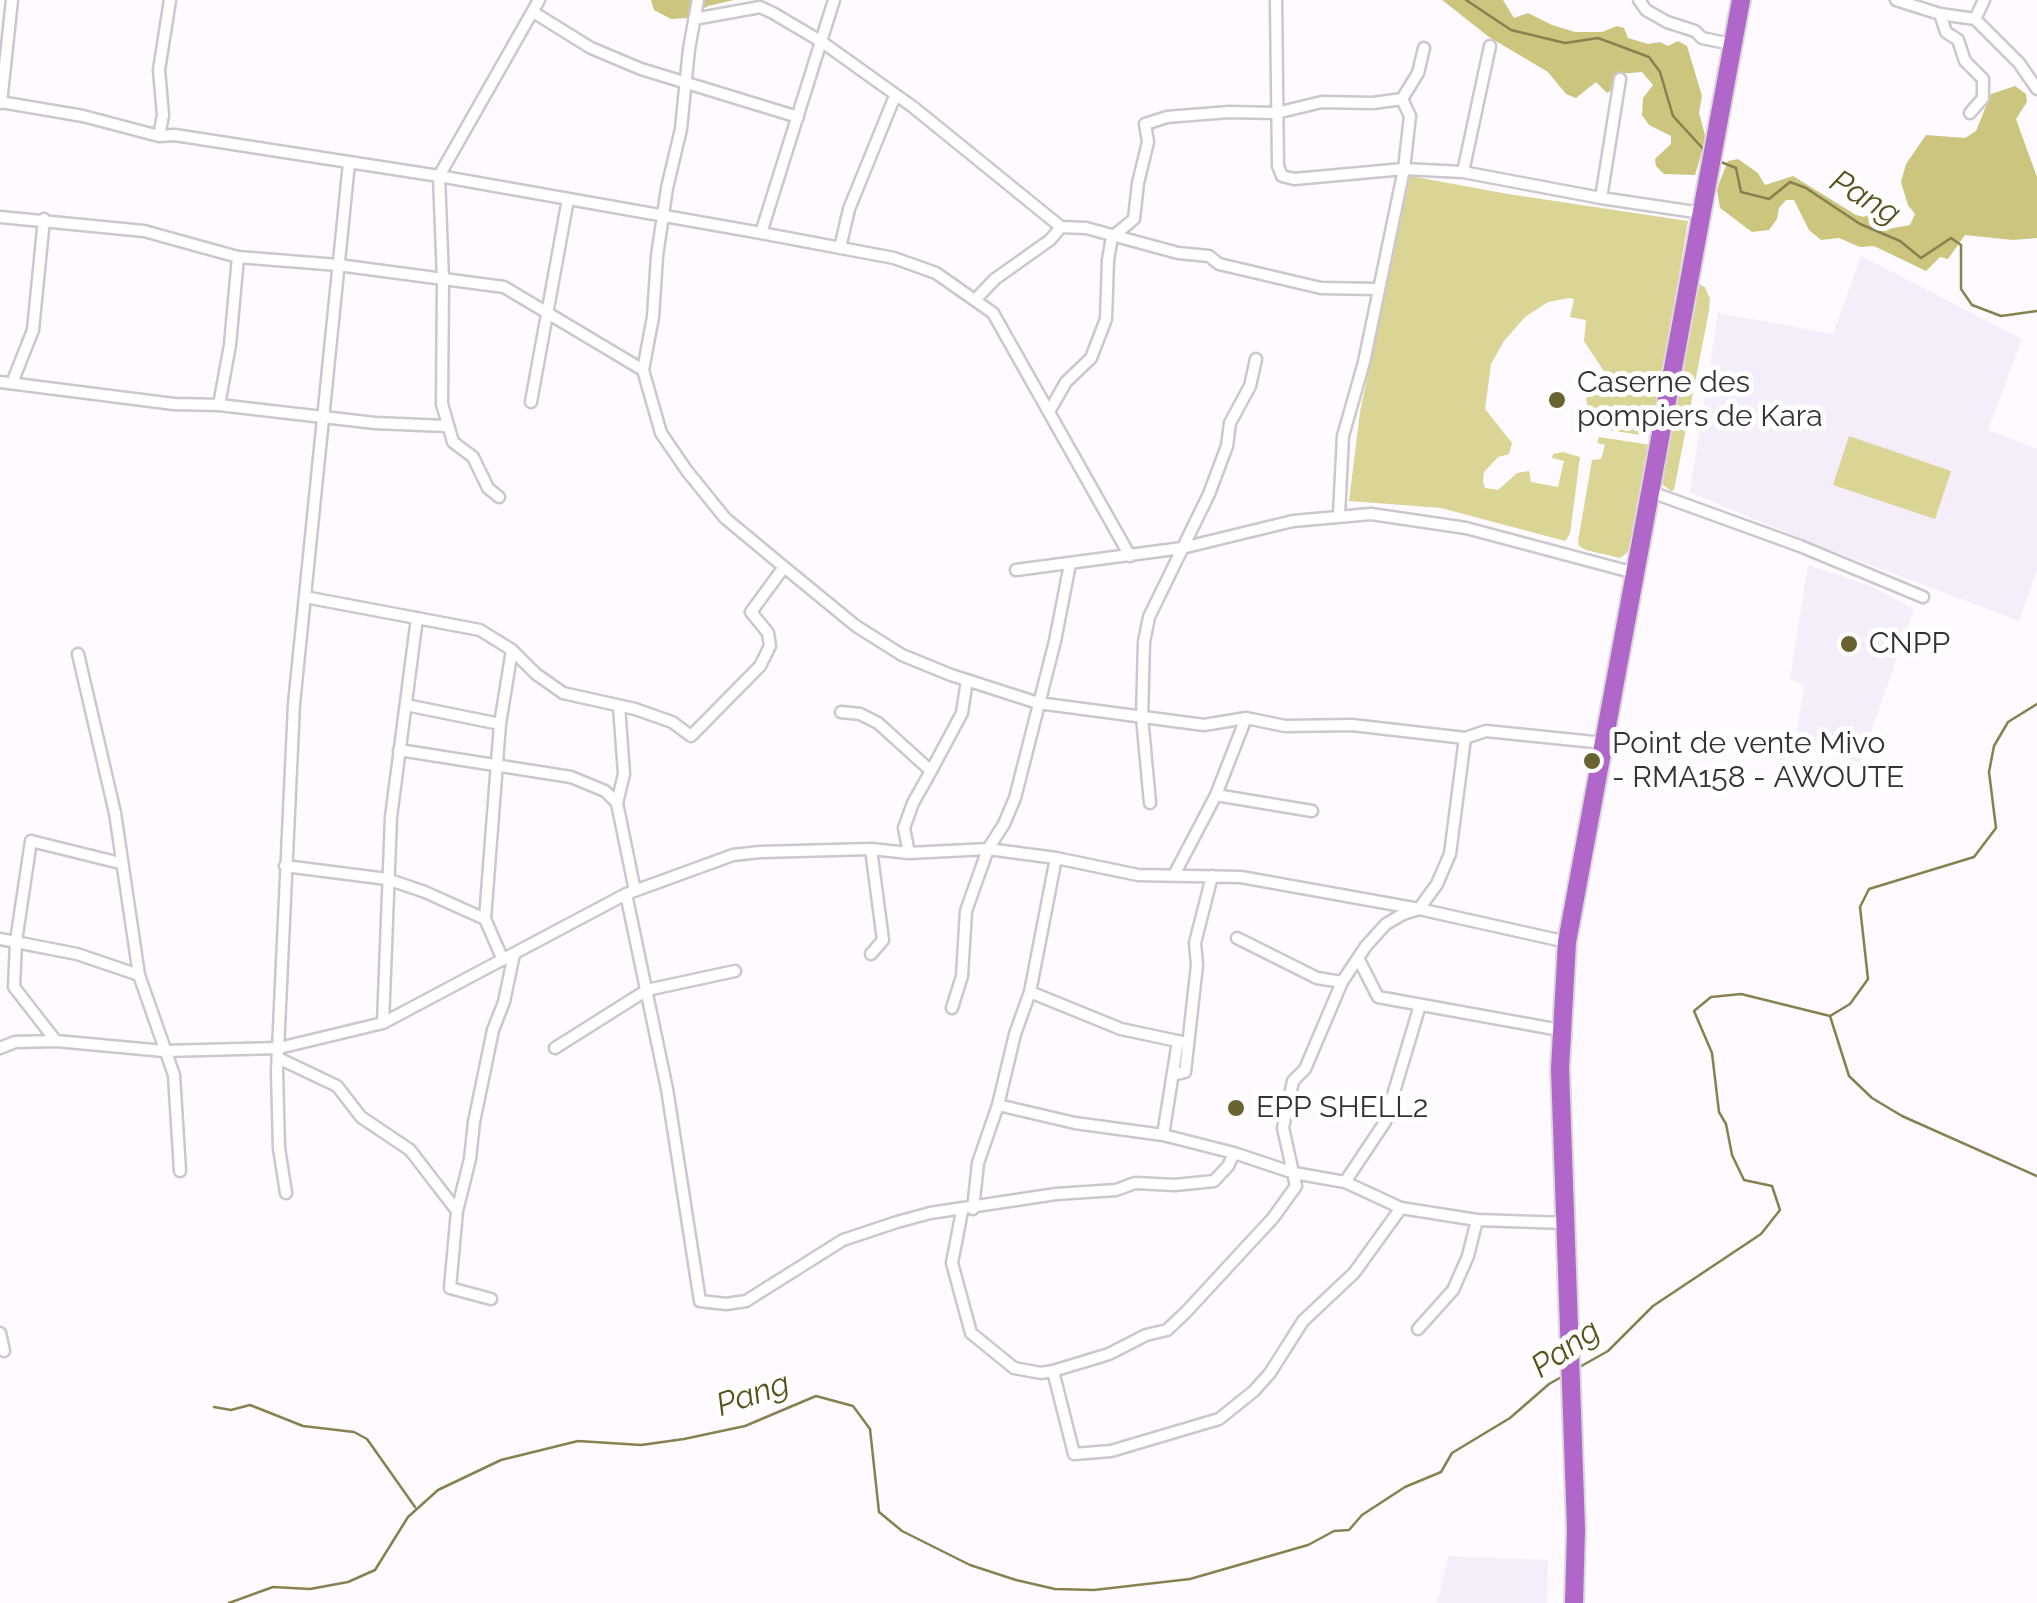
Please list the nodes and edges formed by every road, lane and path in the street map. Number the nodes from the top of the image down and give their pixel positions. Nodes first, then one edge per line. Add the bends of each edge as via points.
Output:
1 (12, 0) edge
2 (170, 0) edge
3 (539, 0) edge
4 (698, 0) edge
5 (834, 0) edge
6 (1276, 0) edge
7 (1640, 0) edge
8 (1740, 0) edge
9 (1984, 0) edge
10 (1904, 1) edge
11 (533, 12) junction
12 (1940, 14) junction
13 (1976, 18) junction
14 (694, 19) junction
15 (822, 42) junction
16 (1731, 44) junction
17 (1490, 46) dead end
18 (1424, 48) dead end
19 (1620, 79) dead end
20 (688, 83) junction
21 (2037, 89) edge
22 (895, 96) junction
23 (1402, 99) junction
24 (1, 102) edge
25 (1276, 113) junction
26 (1970, 113) dead end
27 (798, 117) junction
28 (159, 136) junction
29 (350, 163) junction
30 (1404, 169) junction
31 (1463, 172) junction
32 (439, 176) junction
33 (1601, 198) junction
34 (568, 199) junction
35 (1702, 212) junction
36 (0, 217) edge
37 (664, 217) junction
38 (44, 218) junction
39 (1061, 227) junction
40 (762, 233) junction
41 (1112, 237) junction
42 (840, 248) junction
43 (238, 257) junction
44 (338, 265) junction
45 (443, 280) junction
46 (1378, 289) junction
47 (975, 300) junction
48 (549, 316) junction
49 (1256, 359) dead end
50 (643, 370) junction
51 (6, 382) edge
52 (532, 402) dead end
53 (219, 405) junction
54 (1050, 410) junction
55 (321, 415) junction
56 (446, 426) junction
57 (1650, 492) junction
58 (499, 497) dead end
59 (1338, 514) junction
60 (1182, 548) junction
61 (1130, 556) junction
62 (1070, 564) junction
63 (784, 568) junction
64 (1016, 570) dead end
65 (1635, 573) junction
66 (305, 597) junction
67 (1922, 597) dead end
68 (417, 618) junction
69 (512, 650) junction
70 (78, 654) dead end
71 (967, 680) junction
72 (1038, 703) junction
73 (406, 705) junction
74 (618, 706) junction
75 (841, 712) dead end
76 (1142, 716) junction
77 (1246, 718) junction
78 (500, 724) junction
79 (1465, 738) junction
80 (1604, 743) junction
81 (398, 750) junction
82 (498, 764) junction
83 (931, 772) junction
84 (1216, 796) junction
85 (1150, 803) dead end
86 (617, 804) junction
87 (1312, 812) dead end
88 (988, 849) junction
89 (872, 850) junction
90 (909, 853) junction
91 (1056, 858) junction
92 (120, 864) junction
93 (285, 866) junction
94 (1174, 875) junction
95 (1212, 876) junction
96 (387, 880) junction
97 (630, 893) junction
98 (1420, 909) junction
99 (485, 919) junction
100 (1237, 938) dead end
101 (0, 939) edge
102 (16, 941) junction
103 (1566, 942) junction
104 (871, 954) dead end
105 (509, 957) junction
106 (1358, 958) junction
107 (735, 972) dead end
108 (139, 975) junction
109 (1342, 982) junction
110 (647, 990) junction
111 (1030, 992) junction
112 (1420, 1005) junction
113 (952, 1008) dead end
114 (383, 1023) junction
115 (1560, 1030) junction
116 (56, 1041) junction
117 (1183, 1043) junction
118 (0, 1048) edge
119 (555, 1048) dead end
120 (164, 1051) junction
121 (279, 1053) junction
122 (998, 1105) junction
123 (1163, 1135) junction
124 (1234, 1153) junction
125 (180, 1170) dead end
126 (1294, 1173) junction
127 (1345, 1182) junction
128 (286, 1193) dead end
129 (1400, 1208) junction
130 (967, 1210) junction
131 (458, 1211) junction
132 (1477, 1220) junction
133 (1566, 1224) junction
134 (492, 1299) dead end
135 (1418, 1329) dead end
136 (0, 1334) edge
137 (4, 1351) dead end
138 (1053, 1372) junction
139 (1574, 1603) edge

1 - 24 street
2 - 28 street
3 - 11 street
4 - 14 street
5 - 15 street
6 - 25 street
7 - 16 street via 1667,22
8 - 16 highway
9 - 13 street
10 - 12 street
11 - 20 street via 590,48
11 - 32 street
12 - 13 street
12 - 26 street via 1965,61 1983,78 1983,98
13 - 21 street
14 - 15 street via 760,7
14 - 20 street
15 - 22 street
15 - 27 street
16 - 35 highway
17 - 31 street
18 - 23 street
19 - 33 street
20 - 27 street
20 - 37 street
22 - 39 street
22 - 42 street
23 - 25 street via 1322,102
23 - 30 street via 1410,116
24 - 28 street
25 - 30 street via 1282,176
25 - 41 street via 1145,124 1148,142 1134,219
27 - 40 street
28 - 29 street
29 - 32 street
29 - 44 street
30 - 31 street
30 - 46 street
31 - 33 street
32 - 34 street
32 - 45 street
33 - 35 street
34 - 37 street
34 - 48 street
35 - 57 highway
36 - 38 street
37 - 40 street
37 - 50 street
38 - 43 street via 144,231
38 - 51 street via 33,330
39 - 41 street
39 - 47 street
40 - 42 street
41 - 46 street via 1321,288
41 - 54 street via 1106,319 1097,346
42 - 47 street via 936,274
43 - 44 street
43 - 53 street
44 - 45 street
44 - 55 street
45 - 48 street via 504,287
45 - 56 street
46 - 59 street via 1343,436
47 - 54 street via 993,313
48 - 50 street
48 - 52 street
49 - 60 street via 1210,494
50 - 63 street via 661,433 687,471 725,518
51 - 53 street
53 - 55 street
54 - 61 street
55 - 56 street
55 - 66 street
56 - 58 street
57 - 65 highway
57 - 67 street
59 - 60 street
59 - 65 street via 1466,528
60 - 61 street
60 - 76 street via 1149,617
61 - 62 street
62 - 64 street
62 - 72 street
63 - 71 street via 902,655
63 - 74 street via 751,612 770,646 760,666 691,736 672,722
65 - 80 highway
66 - 68 street
66 - 93 street
68 - 69 street via 480,630
68 - 73 street
69 - 74 street via 563,692
69 - 78 street
70 - 92 street
71 - 72 street
71 - 83 street via 962,712
72 - 76 street
72 - 88 street via 1015,798
73 - 78 street
73 - 81 street
74 - 86 street via 624,774
75 - 83 street via 878,723
76 - 77 street via 1204,725
76 - 85 street
77 - 79 street
77 - 84 street
78 - 82 street
79 - 80 street via 1486,730
79 - 98 street via 1450,854
80 - 103 highway
81 - 82 street
81 - 96 street
82 - 86 street via 571,777 605,790
82 - 99 street
83 - 90 street via 904,828
84 - 87 street
84 - 94 street
86 - 97 street
88 - 90 street
88 - 91 street
88 - 113 street via 966,911 962,976
89 - 90 street
89 - 97 street via 733,855
89 - 104 street via 883,940
91 - 94 street via 1138,875
91 - 111 street
92 - 102 street via 31,841
92 - 108 street
93 - 96 street
93 - 121 street
94 - 95 street
95 - 98 street
95 - 117 street via 1195,943 1198,965
96 - 99 street
96 - 114 street
97 - 105 street
97 - 110 street
98 - 103 street
98 - 106 street via 1386,924
99 - 105 street
100 - 109 street via 1316,978
101 - 102 street
102 - 108 street
102 - 116 street via 14,987
103 - 115 highway
105 - 114 street
105 - 131 street
106 - 109 street
106 - 112 street via 1378,997
107 - 110 street
108 - 120 street
109 - 126 street via 1293,1081 1283,1128
110 - 119 street
110 - 130 street via 700,1301 746,1300 843,1240
111 - 117 street via 1121,1029
111 - 122 street
112 - 115 street
112 - 127 street via 1385,1122
114 - 121 street
115 - 133 highway
116 - 118 street
116 - 120 street
117 - 123 street via 1185,1072 1173,1075
120 - 121 street
120 - 125 street via 174,1076
121 - 128 street
121 - 131 street via 336,1086 360,1116 410,1150
122 - 123 street
122 - 130 street
123 - 124 street
124 - 126 street
124 - 130 street via 1214,1181 1135,1183
126 - 127 street
126 - 138 street via 1296,1186 1273,1218 1167,1330
127 - 129 street
129 - 132 street
129 - 138 street via 1354,1273 1303,1321 1270,1373 1219,1419 1111,1451 1074,1454
130 - 138 street via 952,1263 971,1334 1014,1368
131 - 134 street via 450,1288
132 - 133 street
132 - 135 street via 1453,1290
133 - 139 highway
136 - 137 street

